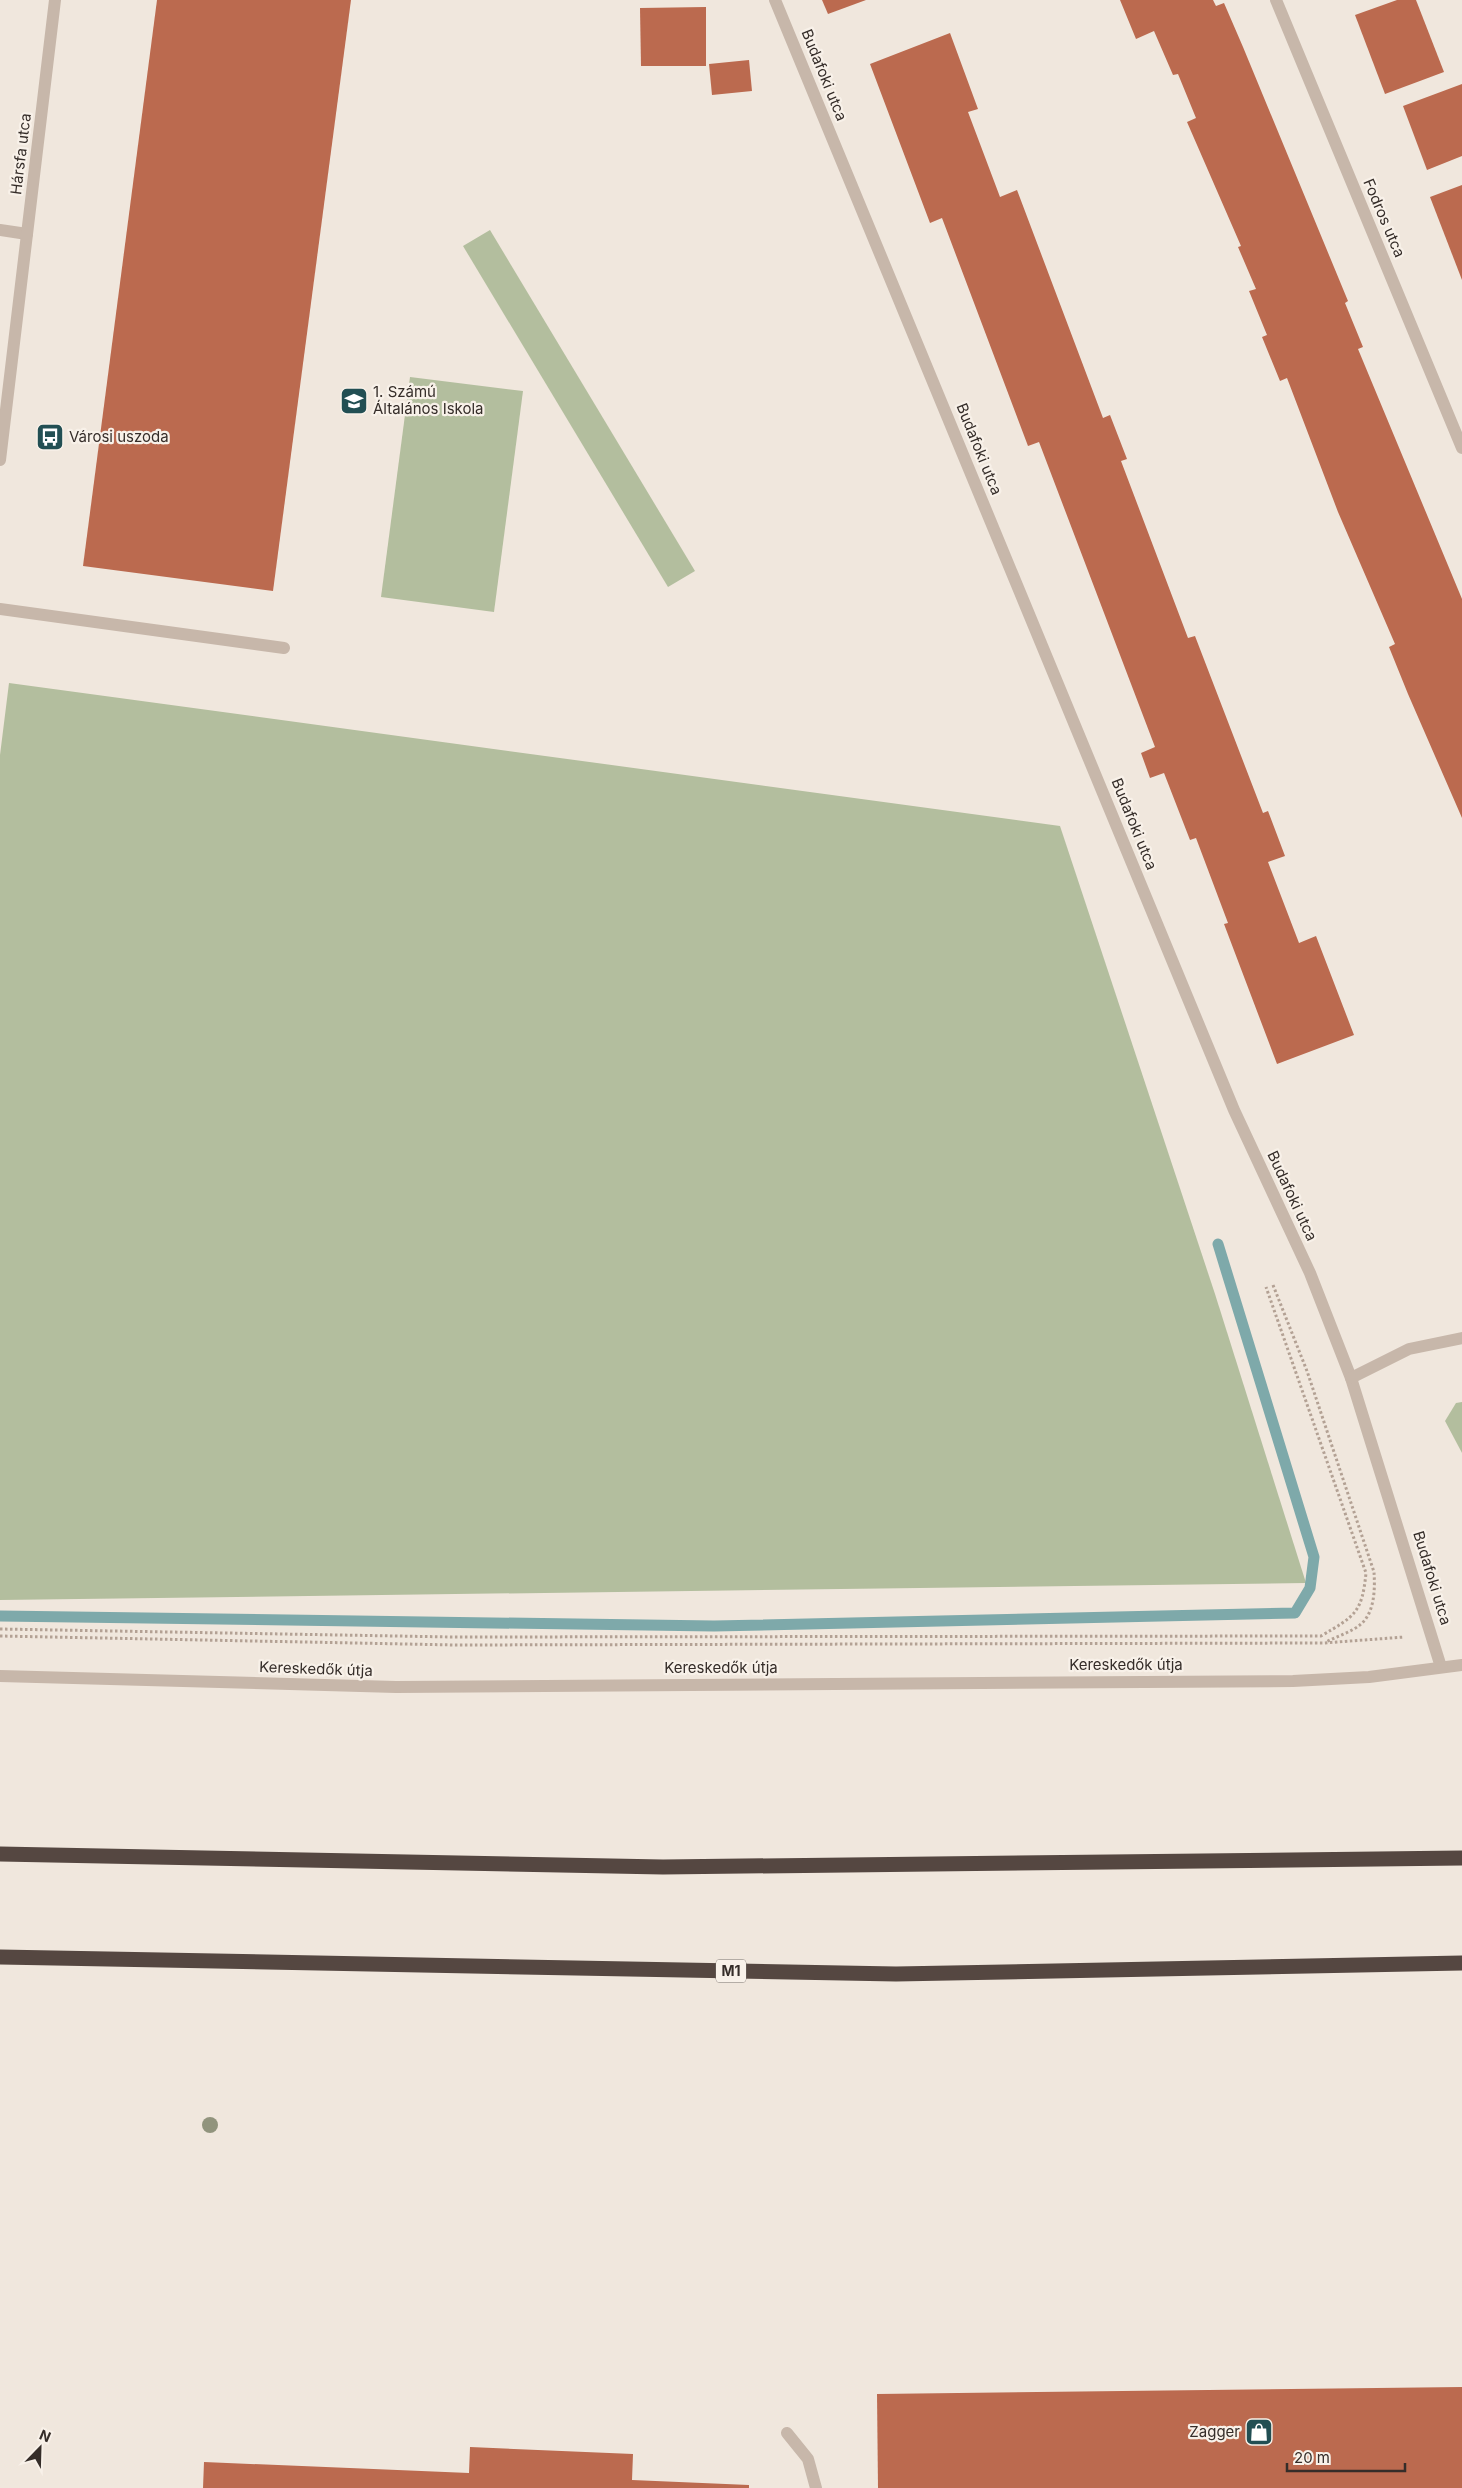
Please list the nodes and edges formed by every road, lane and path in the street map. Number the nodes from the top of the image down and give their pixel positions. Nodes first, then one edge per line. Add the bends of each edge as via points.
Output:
1 (55, 0) edge
2 (776, 0) edge
3 (1276, 0) edge
4 (0, 230) edge
5 (27, 234) junction
6 (1462, 448) edge
7 (0, 460) edge
8 (0, 609) edge
9 (284, 648) dead end
10 (1274, 1285) dead end
11 (1266, 1287) dead end
12 (1462, 1338) edge
13 (1352, 1378) junction
14 (0, 1629) edge
15 (1432, 1635) junction
16 (0, 1636) edge
17 (1324, 1643) junction
18 (1462, 1665) edge
19 (1441, 1667) junction
20 (0, 1676) edge
21 (0, 1854) edge
22 (1462, 1858) edge
23 (0, 1957) edge
24 (1462, 1963) edge
25 (787, 2433) dead end
26 (816, 2488) edge

1 - 5 street, Hársfa utca
2 - 13 street, Budafoki utca via 1234,1110 1310,1273
3 - 6 street, Fodros utca
4 - 5 street
5 - 7 street, Hársfa utca
8 - 9 street
10 - 17 path via 1374,1572 1372,1605 1362,1623
11 - 14 path via 1366,1573 1364,1600 1351,1619 1321,1636 452,1637
12 - 13 street via 1408,1348
13 - 15 street, Budafoki utca
15 - 17 path
15 - 19 street, Budafoki utca
16 - 17 path via 456,1645
18 - 19 street, Kereskedők útja
19 - 20 street, Kereskedők útja via 1369,1677 1293,1681 406,1687
21 - 22 highway via 663,1867
23 - 24 highway, M1 via 896,1974
25 - 26 street via 808,2459

